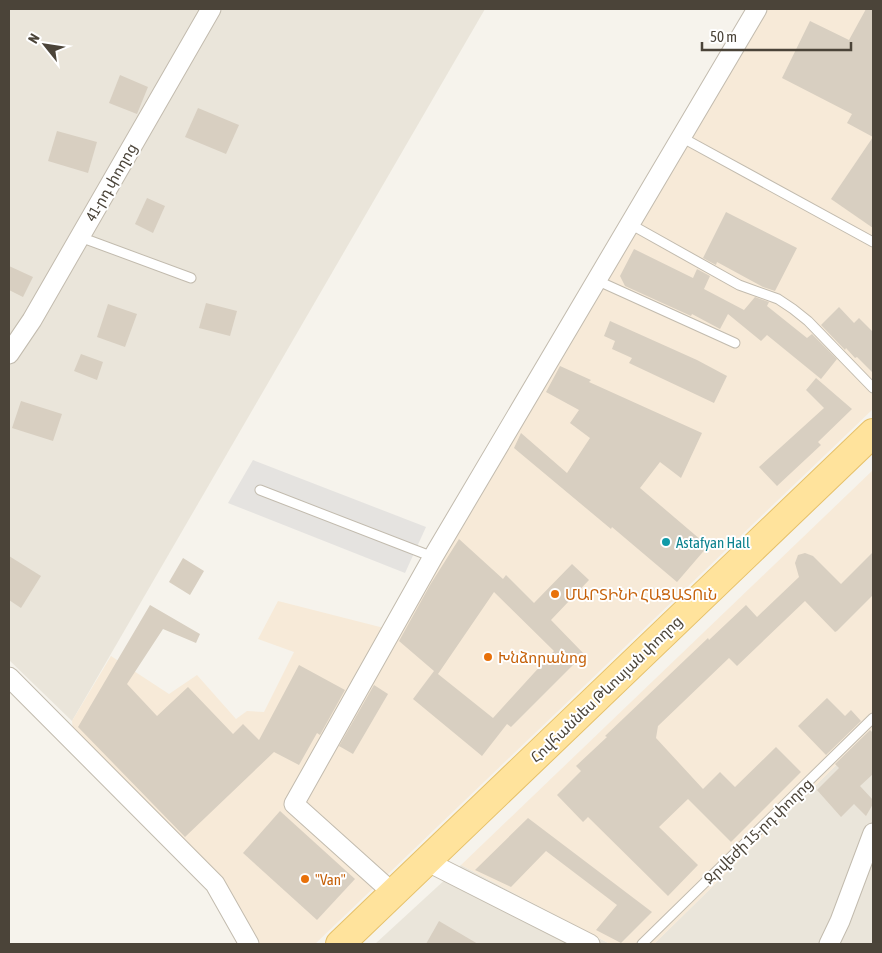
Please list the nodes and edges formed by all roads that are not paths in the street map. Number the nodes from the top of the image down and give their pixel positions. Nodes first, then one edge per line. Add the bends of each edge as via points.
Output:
1 (211, 9) edge
2 (757, 9) edge
3 (681, 137) junction
4 (630, 224) junction
5 (80, 237) junction
6 (873, 242) edge
7 (191, 278) dead end
8 (596, 280) junction
9 (735, 343) dead end
10 (9, 354) edge
11 (873, 388) edge
12 (873, 433) edge
13 (873, 455) edge
14 (260, 490) dead end
15 (433, 557) junction
16 (9, 677) edge
17 (873, 718) edge
18 (873, 833) edge
19 (434, 865) junction
20 (393, 893) junction
21 (249, 944) edge
22 (340, 944) edge
23 (363, 944) edge
24 (590, 944) edge
25 (642, 944) edge
26 (829, 944) edge

1 - 5 street, 41-րդ փողոց
2 - 3 street
3 - 4 street
3 - 6 lane
4 - 8 street
4 - 11 lane via 739,285 793,308
5 - 7 lane
5 - 10 street, 41-րդ փողոց
8 - 9 lane
8 - 15 street
12 - 19 main road, Հովհաննես Թևոսյան փողոց
13 - 19 main road, Հովհաննես Թևոսյան փողոց
14 - 15 lane
15 - 20 street via 294,804
16 - 21 street via 215,884
17 - 25 lane, Ջրվեժի 15-րդ փողոց
18 - 26 street
19 - 20 main road, Հովհաննես Թևոսյան փողոց
19 - 23 main road, Հովհաննես Թևոսյան փողոց
19 - 24 street
20 - 22 main road, Հովհաննես Թևոսյան փողոց

